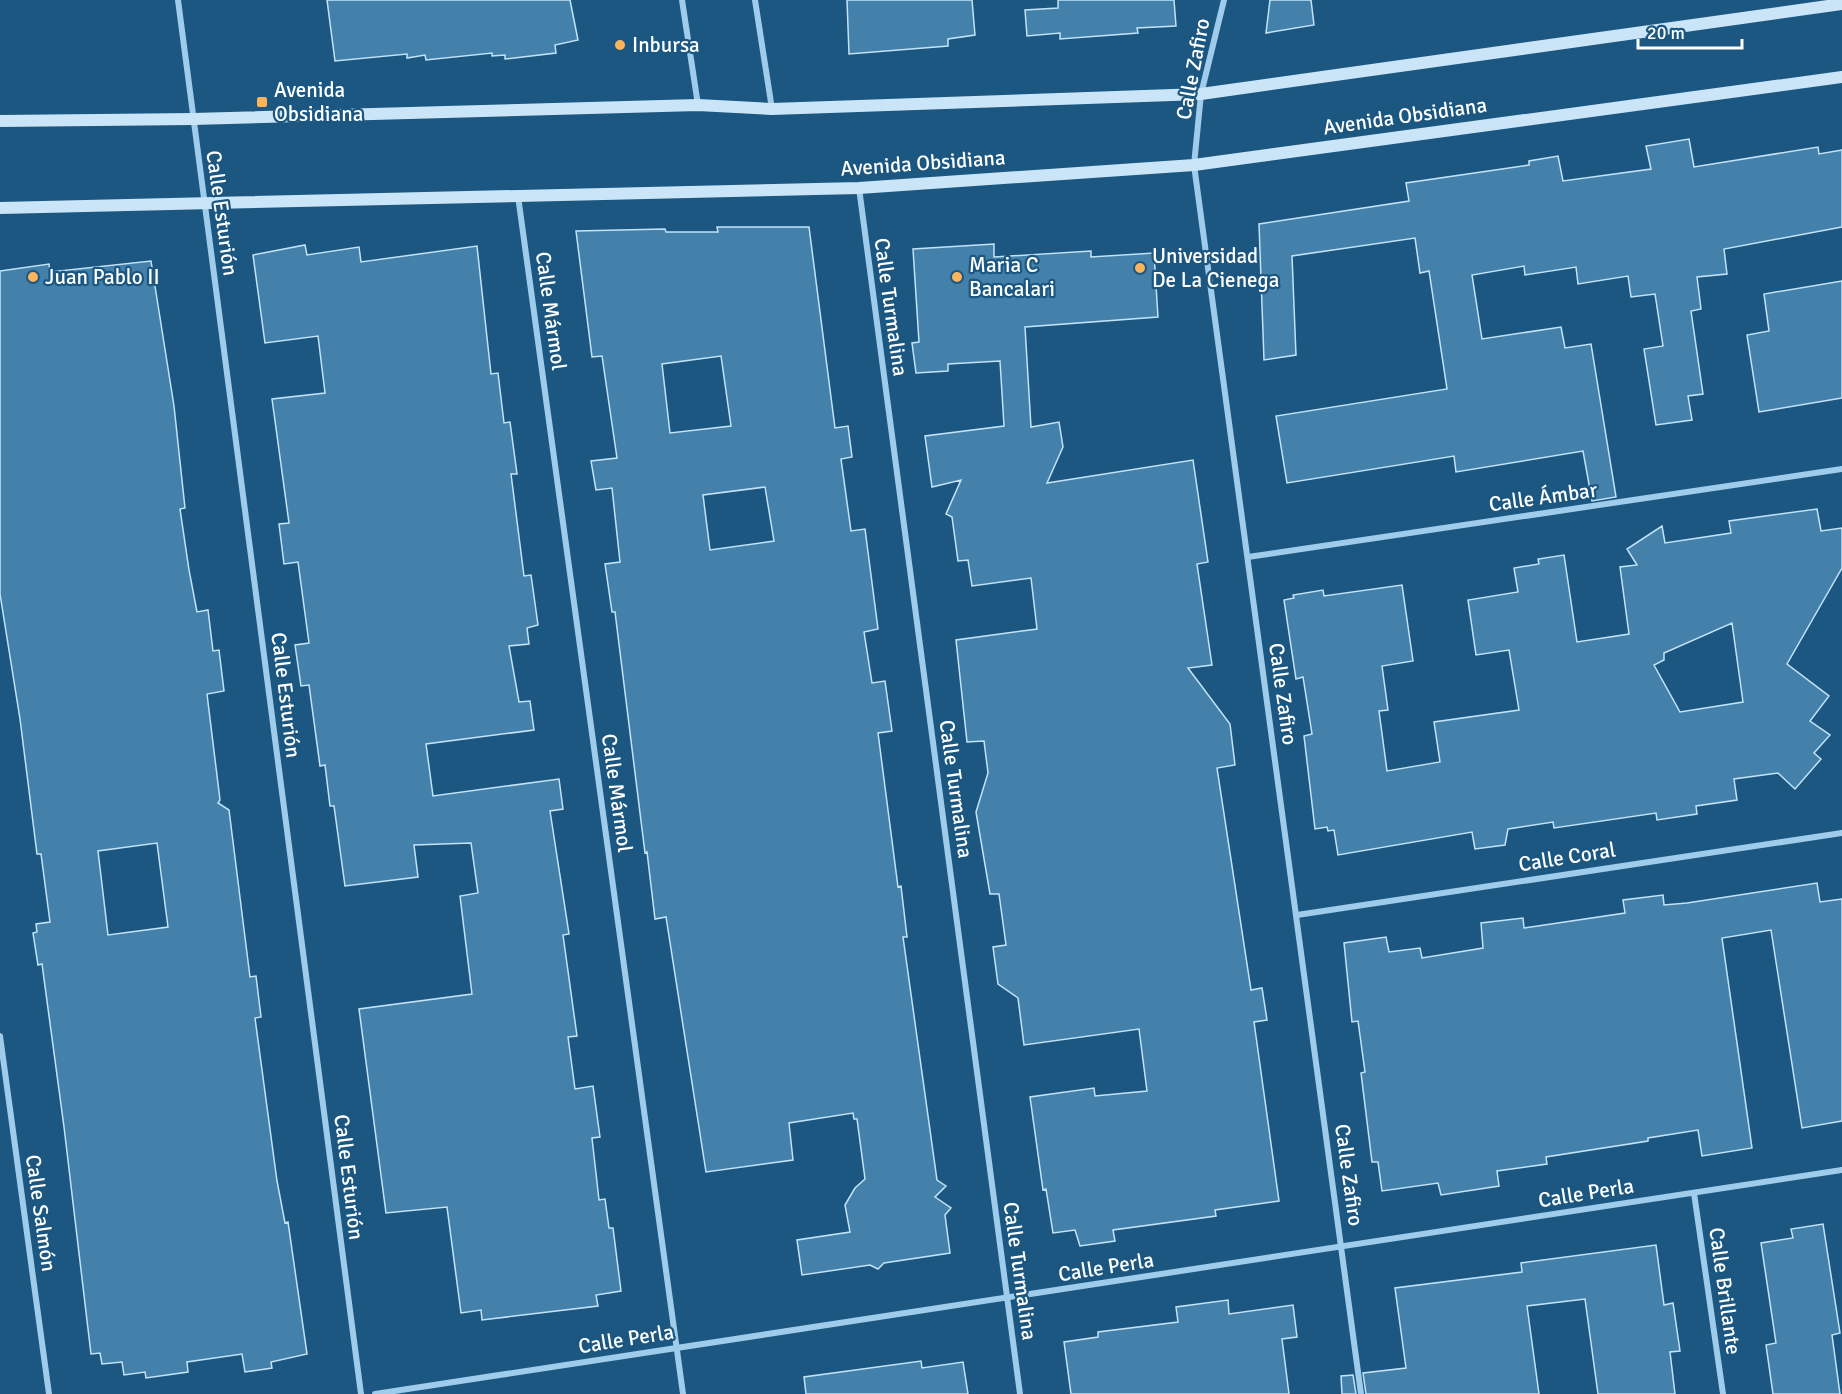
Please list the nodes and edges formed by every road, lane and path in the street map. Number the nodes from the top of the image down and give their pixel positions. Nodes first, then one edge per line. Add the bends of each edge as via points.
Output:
1 (178, 0) edge
2 (682, 0) edge
3 (755, 0) edge
4 (1224, 0) edge
5 (1842, 4) edge
6 (1842, 76) edge
7 (1201, 94) junction
8 (698, 105) junction
9 (772, 109) junction
10 (193, 119) junction
11 (0, 121) edge
12 (1194, 165) junction
13 (859, 188) junction
14 (518, 196) junction
15 (204, 205) junction
16 (0, 208) edge
17 (1842, 469) edge
18 (1248, 557) junction
19 (1842, 833) edge
20 (1297, 915) junction
21 (0, 1036) edge
22 (1842, 1170) edge
23 (1694, 1193) junction
24 (1342, 1247) junction
25 (1007, 1298) junction
26 (676, 1348) junction
27 (49, 1394) edge
28 (361, 1394) edge
29 (375, 1394) edge
30 (683, 1394) edge
31 (1020, 1394) edge
32 (1361, 1394) edge
33 (1723, 1394) edge

1 - 10 street, Calle Esturión
2 - 8 street
3 - 9 street
4 - 7 street, Calle Zafiro
5 - 7 street
6 - 12 street, Avenida Obsidiana
7 - 9 street
7 - 12 street, Calle Zafiro
8 - 9 street
8 - 10 street
10 - 11 street
10 - 15 street, Calle Esturión
12 - 13 street, Avenida Obsidiana
12 - 18 street, Calle Zafiro
13 - 14 street, Avenida Obsidiana
13 - 25 street, Calle Turmalina
14 - 15 street, Avenida Obsidiana
14 - 26 street, Calle Mármol
15 - 16 street, Avenida Obsidiana
15 - 28 street, Calle Esturión
17 - 18 street, Calle Ámbar
18 - 20 street, Calle Zafiro
19 - 20 street, Calle Coral
20 - 24 street, Calle Zafiro
21 - 27 street, Calle Salmón
22 - 23 street, Calle Perla
23 - 24 street, Calle Perla
23 - 33 street, Calle Brillante
24 - 25 street, Calle Perla
24 - 32 street, Calle Zafiro
25 - 26 street, Calle Perla
25 - 31 street, Calle Turmalina
26 - 29 street, Calle Perla
26 - 30 street, Calle Mármol

